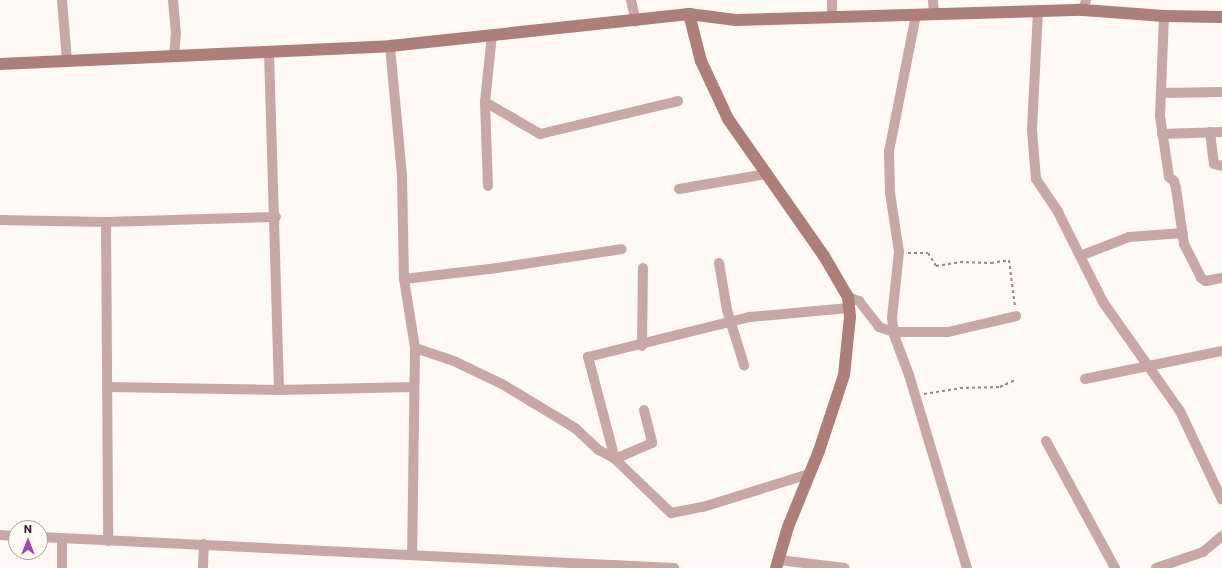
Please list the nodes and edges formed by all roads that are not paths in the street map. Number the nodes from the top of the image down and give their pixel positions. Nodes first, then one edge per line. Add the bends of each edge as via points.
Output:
1 (62, 0) edge
2 (173, 0) edge
3 (631, 0) edge
4 (832, 0) edge
5 (933, 0) edge
6 (1085, 5) edge
7 (1038, 11) junction
8 (689, 14) junction
9 (934, 14) junction
10 (916, 15) junction
11 (1164, 16) junction
12 (832, 17) junction
13 (1222, 17) edge
14 (636, 21) junction
15 (492, 35) junction
16 (390, 46) junction
17 (269, 52) junction
18 (174, 56) junction
19 (67, 61) junction
20 (0, 64) edge
21 (1222, 92) edge
22 (1161, 93) junction
23 (678, 101) dead end
24 (485, 102) junction
25 (1210, 132) junction
26 (1222, 132) edge
27 (1162, 134) junction
28 (1222, 166) edge
29 (766, 174) junction
30 (488, 186) dead end
31 (679, 189) dead end
32 (276, 217) junction
33 (0, 220) edge
34 (106, 222) junction
35 (1183, 233) junction
36 (622, 249) dead end
37 (1080, 256) junction
38 (719, 263) dead end
39 (643, 268) dead end
40 (1222, 278) edge
41 (404, 279) junction
42 (849, 302) junction
43 (1016, 316) road end
44 (731, 320) junction
45 (894, 332) junction
46 (642, 346) junction
47 (415, 348) junction
48 (1222, 351) edge
49 (744, 365) dead end
50 (1149, 365) junction
51 (1085, 379) dead end
52 (107, 387) junction
53 (414, 387) junction
54 (279, 390) junction
55 (644, 410) dead end
56 (1046, 441) dead end
57 (615, 459) junction
58 (809, 474) junction
59 (1222, 500) edge
60 (1222, 536) edge
61 (48, 537) edge
62 (62, 538) junction
63 (108, 541) junction
64 (204, 544) junction
65 (412, 555) junction
66 (777, 564) edge
67 (794, 565) edge
68 (623, 567) edge
69 (62, 568) edge
70 (203, 568) edge
71 (674, 568) edge
72 (845, 568) edge
73 (967, 568) edge
74 (1115, 568) edge
75 (1156, 568) edge

1 - 19 street
2 - 18 street via 176,32
3 - 14 street
4 - 12 street
5 - 9 street
6 - 7 street
6 - 11 street
7 - 9 street
7 - 37 street via 1032,130 1036,179 1058,212
8 - 12 street via 736,20
8 - 14 street
8 - 29 street via 702,61 728,119
9 - 10 street
10 - 12 street
10 - 45 street via 889,151 890,193 899,252 893,303
11 - 13 street
11 - 22 street
14 - 15 street
15 - 16 street
15 - 24 street
16 - 17 street
16 - 41 street via 402,176
17 - 18 street
17 - 32 street
18 - 19 street
19 - 20 street
21 - 22 street
22 - 27 street
23 - 24 street via 540,134
24 - 30 street
25 - 26 street
25 - 27 street
25 - 28 street via 1214,164
27 - 35 street via 1168,177 1174,181 1176,188
29 - 31 street
29 - 42 street via 824,256
32 - 34 street
32 - 54 street
33 - 34 street
34 - 52 street
35 - 37 street via 1129,237
35 - 40 street via 1187,250 1202,280
36 - 41 street
37 - 50 street via 1103,302
38 - 44 street
39 - 46 street
41 - 47 street
42 - 44 street
42 - 45 street via 859,301 879,327
42 - 58 street via 849,343 844,375
43 - 45 street via 948,332
44 - 46 street
44 - 49 street
45 - 73 street
46 - 57 street via 588,357
47 - 53 street
47 - 57 street via 454,361 502,384 576,428 600,450
48 - 50 street
50 - 51 street
50 - 59 street via 1180,411
52 - 54 street
52 - 63 street
53 - 54 street
53 - 65 street
55 - 57 street via 652,444
56 - 74 street
57 - 58 street via 672,513 703,507
58 - 66 street via 788,527
60 - 75 street via 1203,552
61 - 62 street
62 - 63 street
62 - 69 street
63 - 64 street
64 - 65 street
64 - 70 street
65 - 68 street
66 - 67 street
67 - 72 street via 809,562
68 - 71 street

